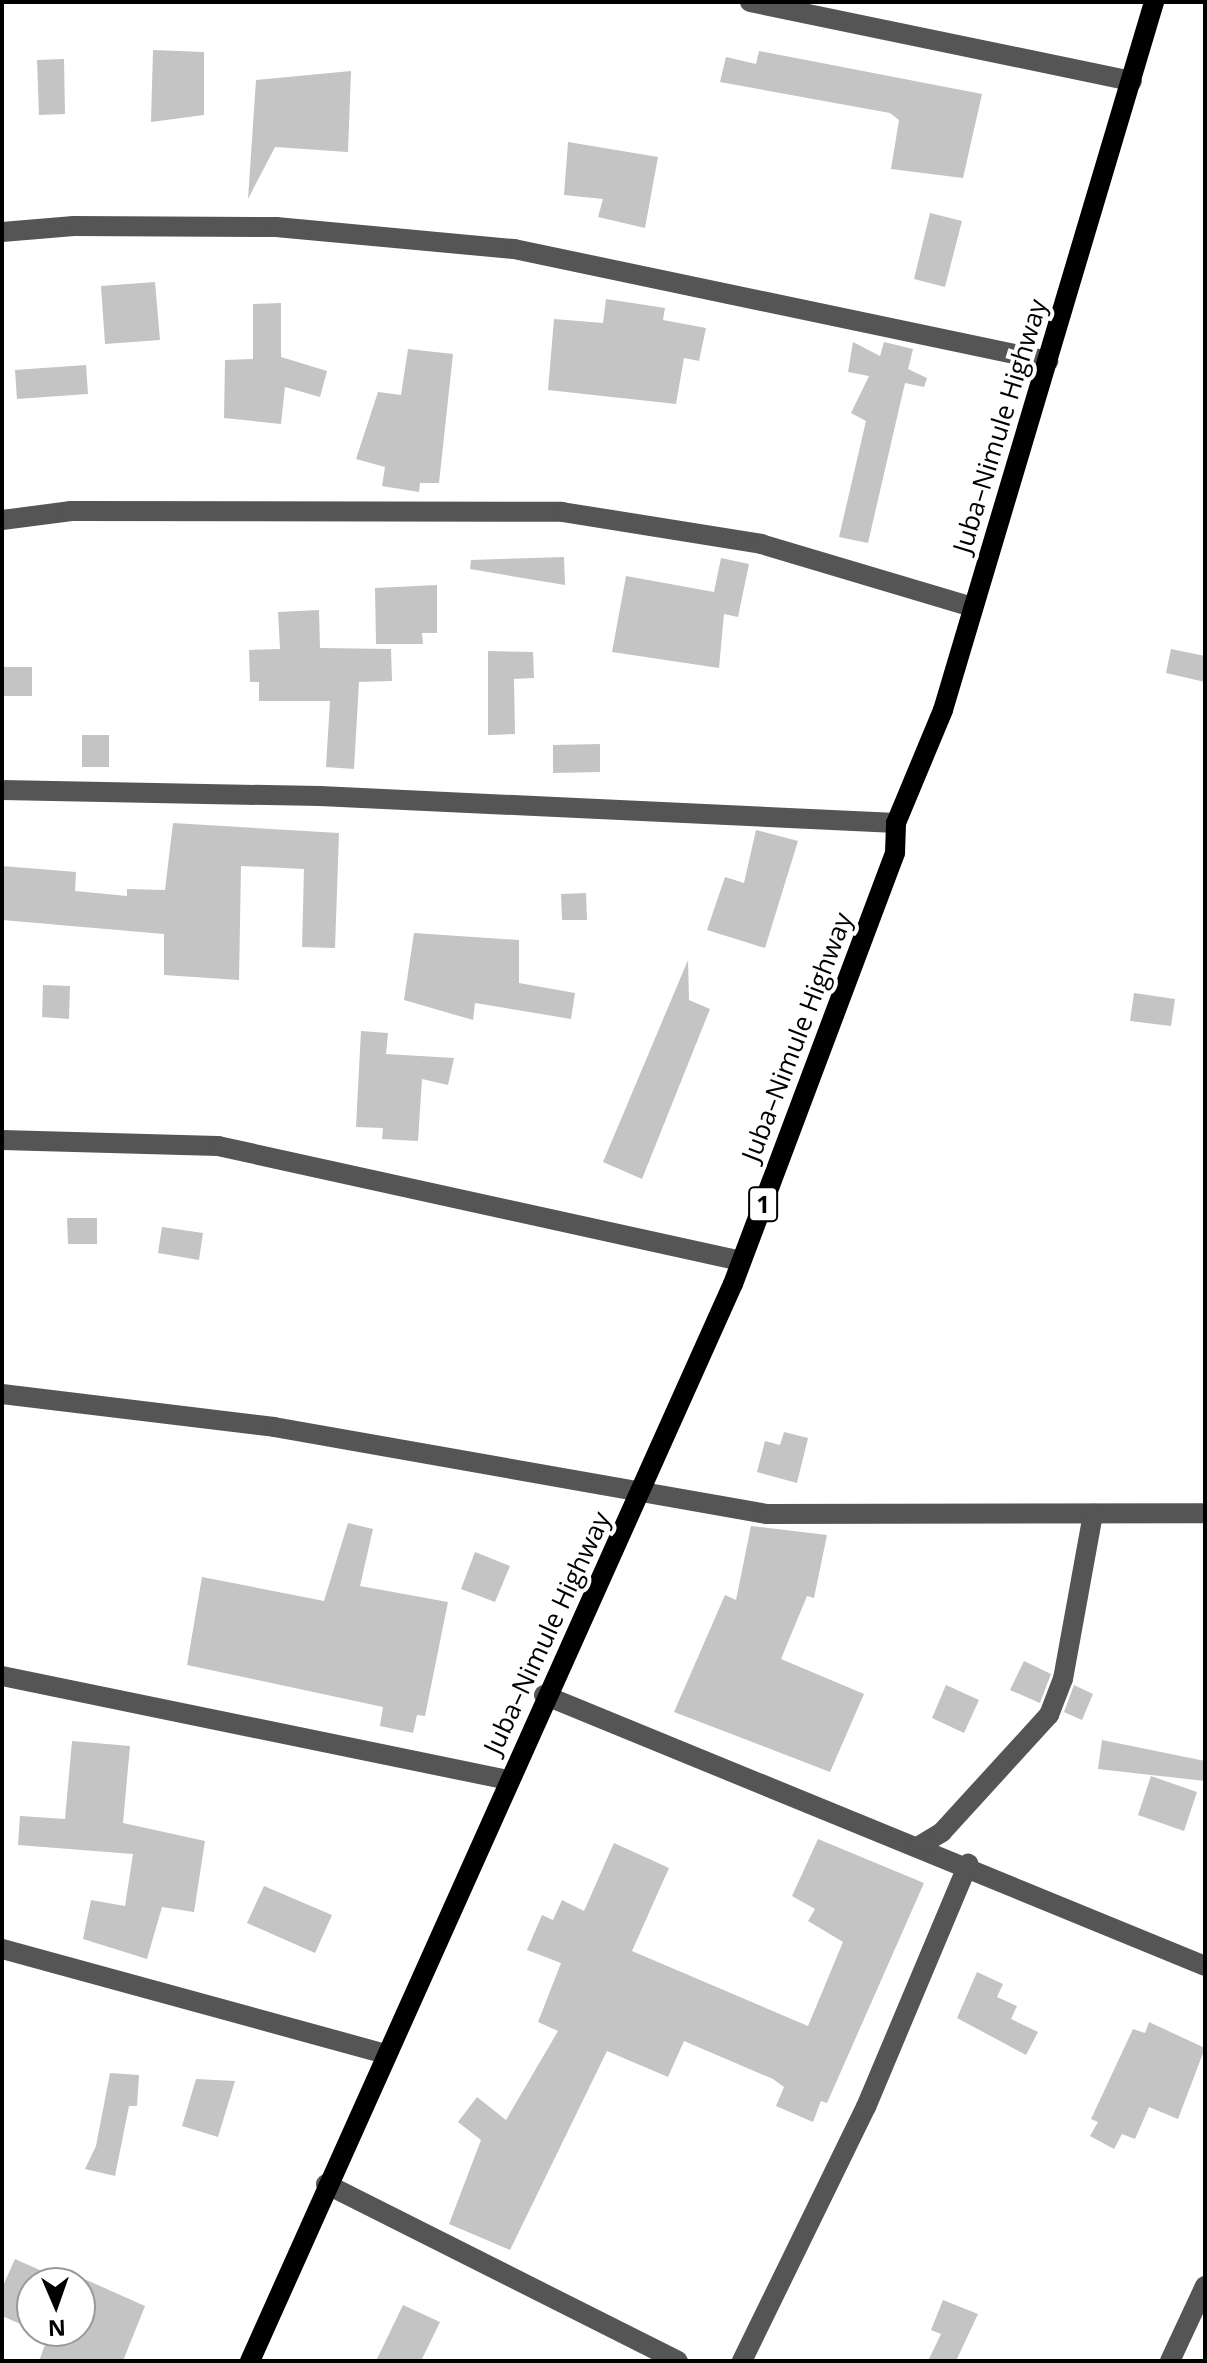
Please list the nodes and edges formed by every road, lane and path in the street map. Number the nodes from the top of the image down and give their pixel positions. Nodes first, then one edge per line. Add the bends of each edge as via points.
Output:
1 (750, 2) edge
2 (1154, 2) edge
3 (1132, 81) junction
4 (2, 232) edge
5 (1048, 361) junction
6 (2, 520) edge
7 (973, 607) junction
8 (2, 790) edge
9 (896, 823) junction
10 (2, 1140) edge
11 (741, 1261) junction
12 (2, 1394) edge
13 (641, 1492) junction
14 (1205, 1513) edge
15 (1093, 1514) junction
16 (2, 1676) edge
17 (544, 1695) junction
18 (508, 1780) junction
19 (919, 1846) junction
20 (968, 1864) junction
21 (2, 1949) edge
22 (1205, 1966) edge
23 (386, 2054) junction
24 (326, 2184) junction
25 (1205, 2286) edge
26 (250, 2361) edge
27 (678, 2361) edge
28 (742, 2361) edge
29 (1170, 2361) edge

1 - 3 street
2 - 3 main road, Juba–Nimule Highway / 1
3 - 5 main road, Juba–Nimule Highway / 1
4 - 5 street via 74,226 276,227 514,249
5 - 7 main road, Juba–Nimule Highway / 1
6 - 7 street via 71,511 562,512 761,544
7 - 9 main road, Juba–Nimule Highway / 1 via 925,764
8 - 9 street via 320,796
9 - 11 main road, Juba–Nimule Highway / 1 via 895,853
10 - 11 street via 218,1146
11 - 13 main road, Juba–Nimule Highway / 1
12 - 13 street via 274,1427
13 - 15 street via 808,1517
13 - 17 main road, Juba–Nimule Highway / 1
14 - 15 street
15 - 19 street via 1063,1679 1049,1715 942,1832
16 - 18 street
17 - 18 main road, Juba–Nimule Highway / 1
17 - 19 street
18 - 23 main road, Juba–Nimule Highway / 1
19 - 20 street
20 - 22 street
20 - 28 street via 866,2107
21 - 23 street
23 - 24 main road, Juba–Nimule Highway / 1
24 - 26 main road, Juba–Nimule Highway / 1
24 - 27 street
25 - 29 street

